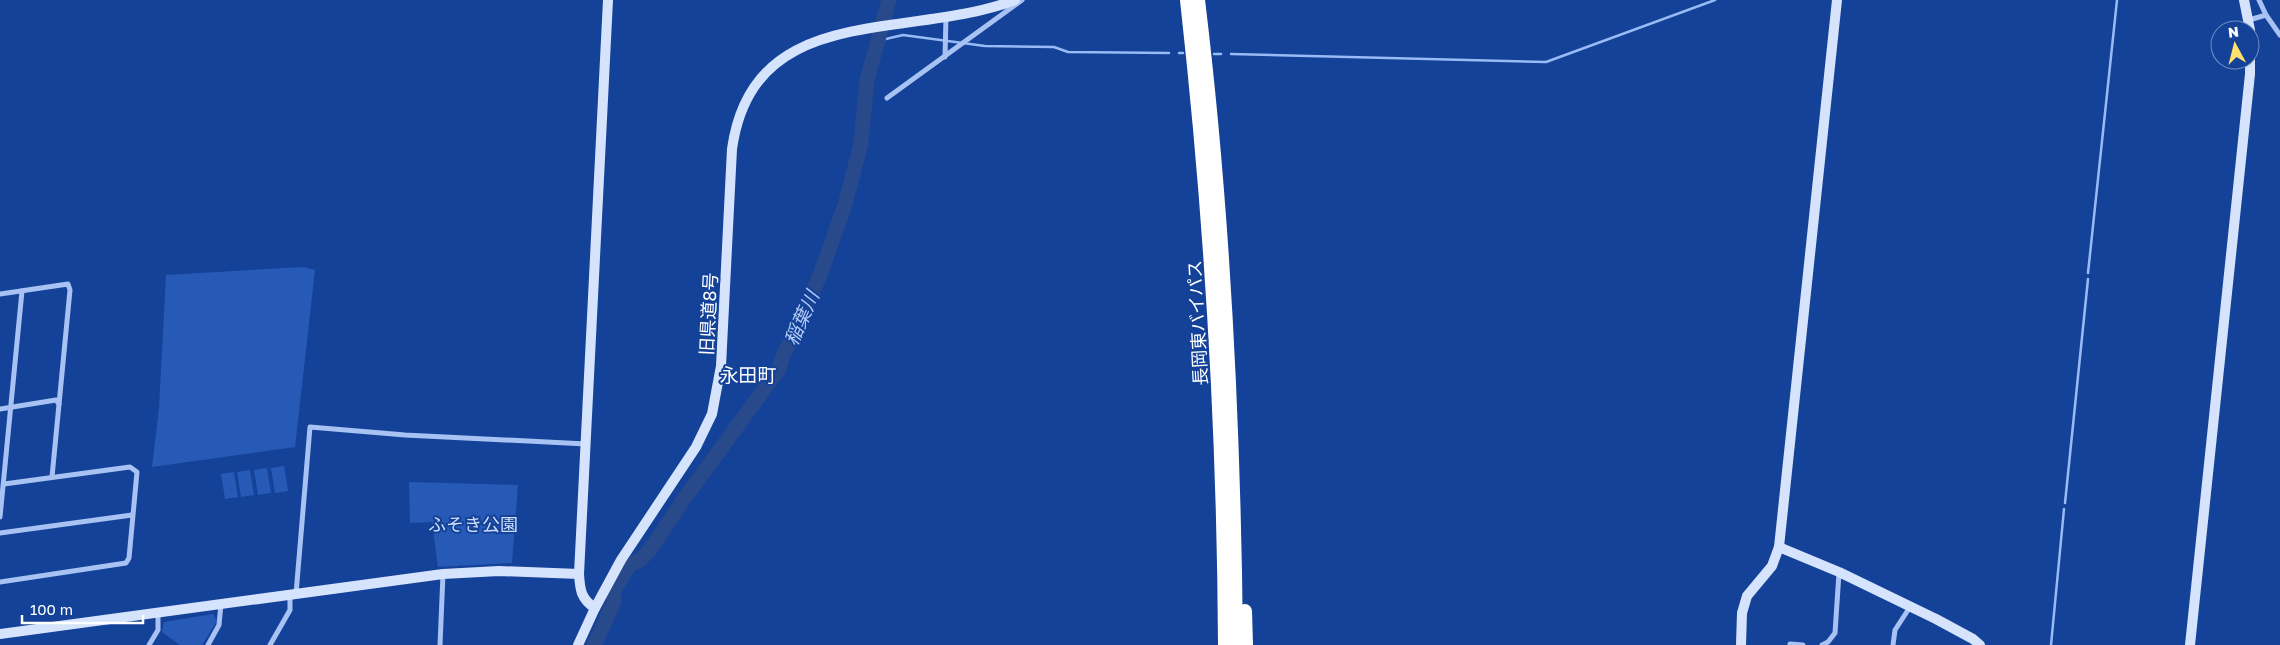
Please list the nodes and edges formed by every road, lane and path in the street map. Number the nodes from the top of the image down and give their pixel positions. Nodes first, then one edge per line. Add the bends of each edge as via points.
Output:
1 (608, 0) edge
2 (1015, 0) edge
3 (1022, 0) edge
4 (1178, 0) edge
5 (1187, 0) edge
6 (1198, 0) edge
7 (1206, 0) edge
8 (1838, 0) edge
9 (2244, 0) edge
10 (2259, 0) edge
11 (2266, 15) junction
12 (946, 18) junction
13 (2248, 20) edge
14 (2260, 20) edge
15 (2280, 35) edge
16 (1192, 51) junction
17 (945, 58) junction
18 (1206, 63) junction
19 (2250, 70) edge
20 (887, 98) dead end
21 (22, 291) junction
22 (0, 294) edge
23 (1219, 391) junction
24 (59, 404) junction
25 (12, 407) junction
26 (0, 409) edge
27 (1231, 418) junction
28 (586, 444) junction
29 (52, 477) junction
30 (4, 484) junction
31 (132, 515) junction
32 (0, 517) edge
33 (0, 533) edge
34 (1779, 547) junction
35 (1839, 572) junction
36 (443, 574) junction
37 (579, 574) junction
38 (0, 582) edge
39 (293, 595) junction
40 (221, 604) junction
41 (1910, 607) junction
42 (595, 608) junction
43 (158, 613) junction
44 (0, 634) edge
45 (1790, 644) dead end
46 (149, 645) edge
47 (208, 645) edge
48 (270, 645) edge
49 (440, 645) edge
50 (578, 645) edge
51 (1216, 645) edge
52 (1225, 645) edge
53 (1236, 645) edge
54 (1246, 645) edge
55 (1741, 645) edge
56 (1803, 645) edge
57 (1822, 645) edge
58 (1893, 645) edge
59 (1980, 645) edge
60 (2190, 645) edge

1 - 28 street
2 - 12 street
3 - 17 street
4 - 16 highway
5 - 16 highway, 長岡東バイパス
6 - 18 highway, 長岡東バイパス
7 - 18 highway
8 - 34 street
9 - 13 street
10 - 11 street
11 - 14 street
11 - 15 street
12 - 17 street
12 - 42 street, 旧県道8号 via 832,33 798,45 773,63 749,92 738,116 732,149 721,366 712,414 696,447 626,552
16 - 23 highway, 長岡東バイパス via 1207,196
17 - 20 street
18 - 27 highway, 長岡東バイパス via 1225,295
19 - 60 street
21 - 22 street
21 - 24 street via 68,284 70,290
21 - 25 street
23 - 51 highway
23 - 52 highway, 長岡東バイパス
24 - 25 street via 56,400
24 - 29 street
25 - 26 street
25 - 30 street
27 - 53 highway, 長岡東バイパス
27 - 54 highway
28 - 37 street
28 - 39 street via 310,427
29 - 30 street
29 - 31 street via 135,469
30 - 32 street
31 - 33 street
31 - 38 street via 126,564
34 - 35 street
34 - 55 street via 1772,566 1747,596 1742,613
35 - 41 street
35 - 57 street via 1835,633
36 - 37 street via 499,571
36 - 39 street
36 - 49 street
37 - 42 street via 581,593
39 - 40 street
39 - 48 street via 290,610
40 - 43 street
40 - 47 street via 219,625
41 - 58 street via 1895,630
41 - 59 street
42 - 50 street, 旧県道8号
43 - 44 street
43 - 46 street via 158,630
45 - 56 street

